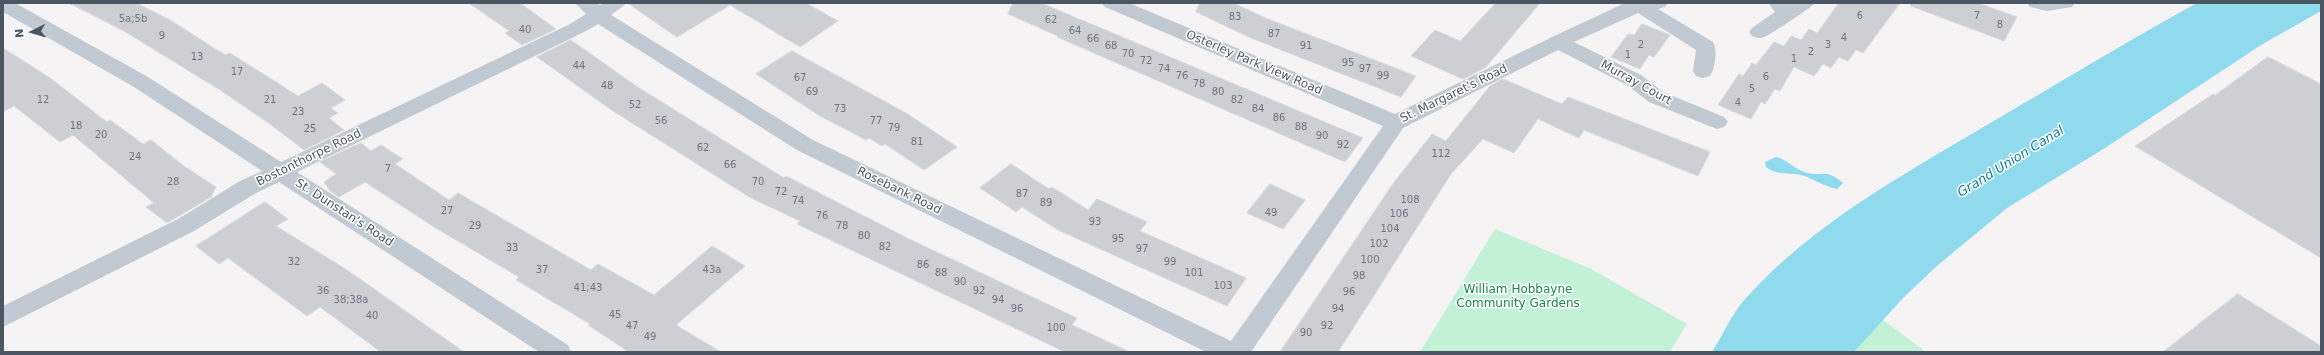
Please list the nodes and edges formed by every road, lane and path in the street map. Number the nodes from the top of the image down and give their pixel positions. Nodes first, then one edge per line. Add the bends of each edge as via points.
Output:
1 (617, 3) edge
2 (1112, 3) edge
3 (1805, 3) edge
4 (2037, 3) edge
5 (2065, 3) edge
6 (3, 4) edge
7 (1644, 4) edge
8 (591, 8) edge
9 (1782, 8) edge
10 (1759, 32) dead end
11 (1557, 42) junction
12 (1703, 71) dead end
13 (1717, 122) dead end
14 (1396, 123) junction
15 (279, 172) junction
16 (3, 317) edge
17 (559, 352) edge
18 (1229, 352) edge
19 (1237, 352) edge

1 - 8 street, Bostonthorpe Road
2 - 14 street, Osterley Park View Road
3 - 9 street
4 - 5 street
6 - 15 street, St. Dunstan's Road via 141,82
7 - 11 street, St. Margaret's Road
7 - 12 street via 1706,47
8 - 15 street, Bostonthorpe Road via 577,28
8 - 18 street, Rosebank Road via 611,25 805,145
9 - 10 street
11 - 13 street, Murray Court via 1634,80 1656,97
11 - 14 street, St. Margaret's Road
14 - 19 street, St. Margaret's Road
15 - 16 street, Bostonthorpe Road via 186,225
15 - 17 street, St. Dunstan's Road

